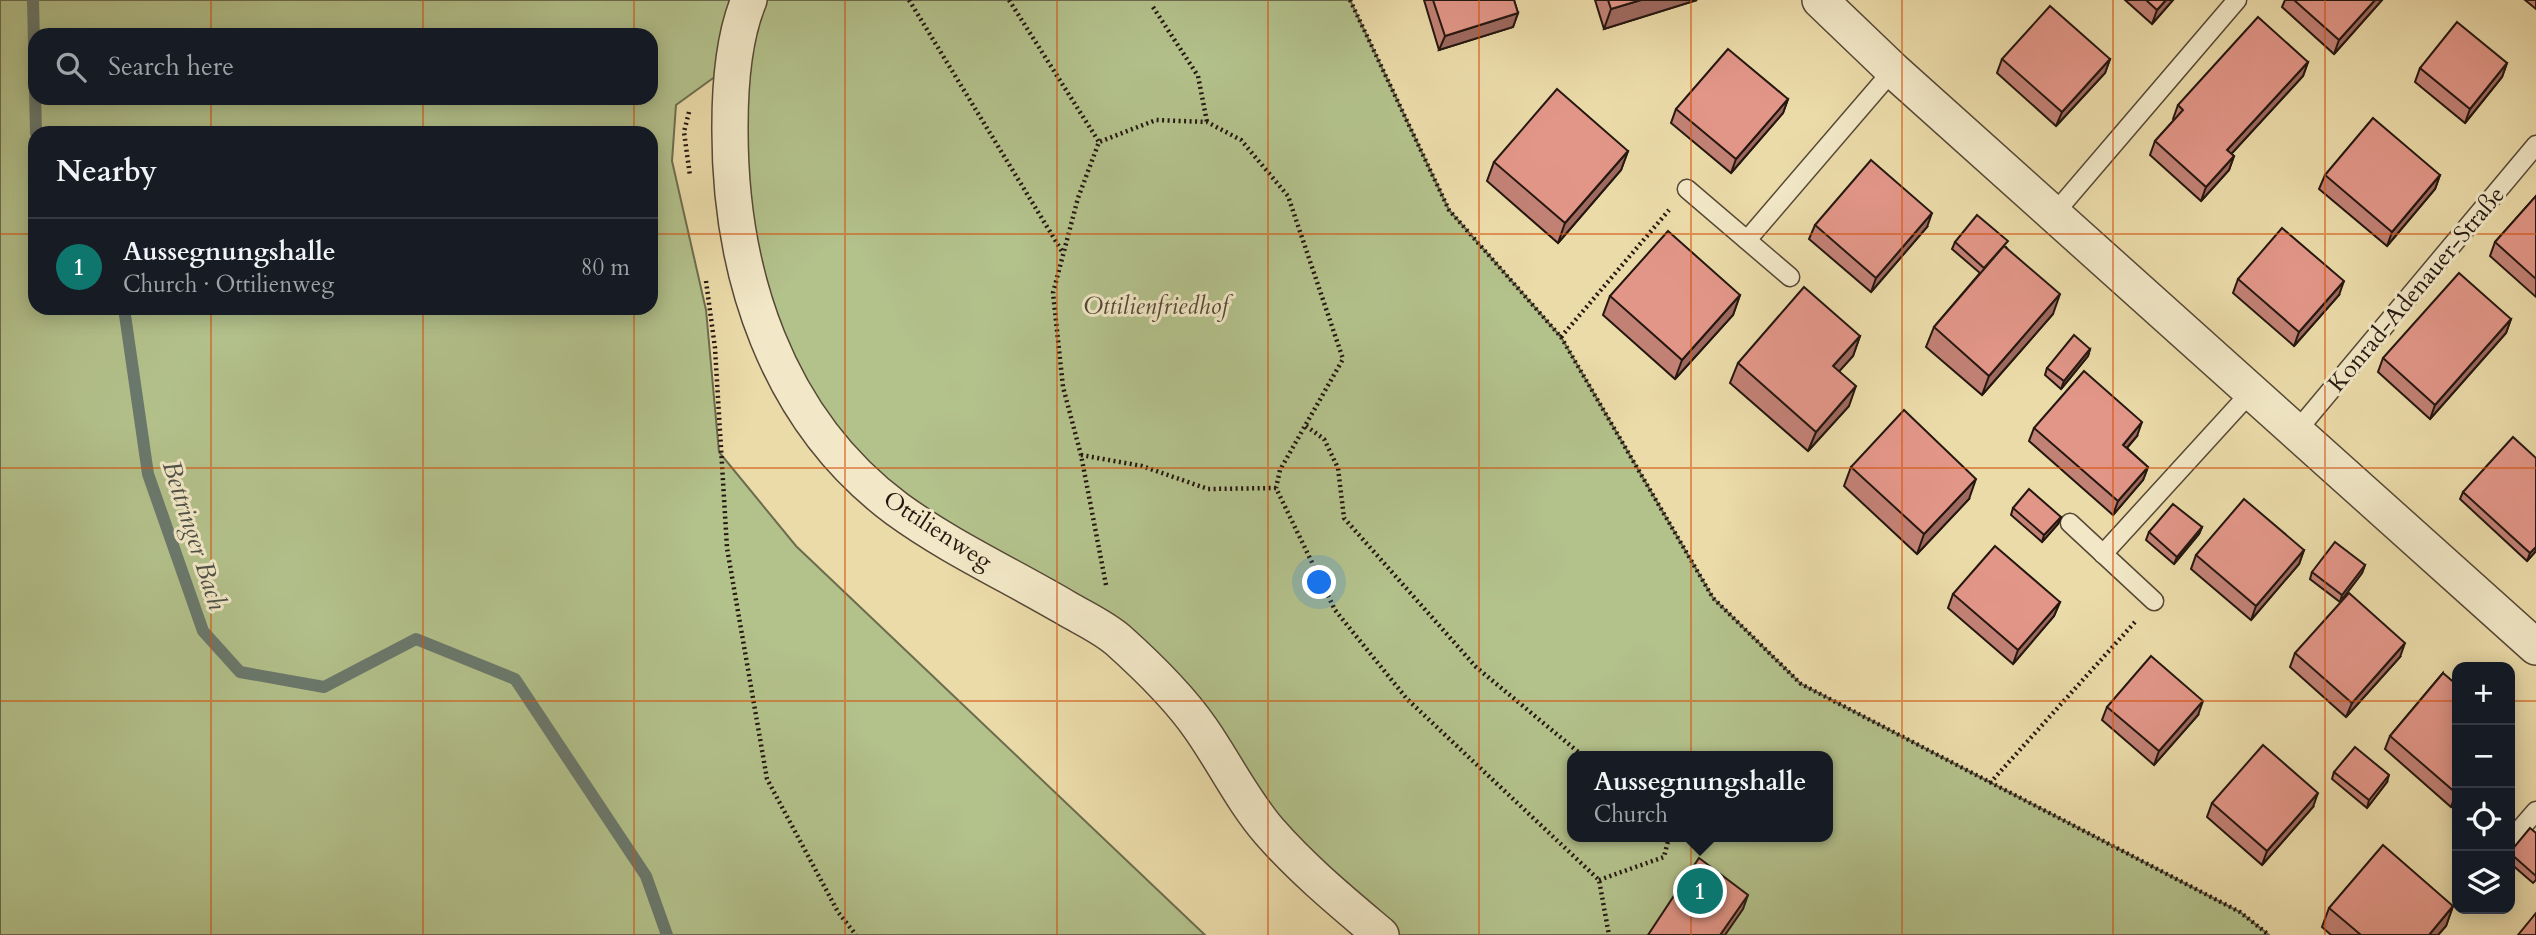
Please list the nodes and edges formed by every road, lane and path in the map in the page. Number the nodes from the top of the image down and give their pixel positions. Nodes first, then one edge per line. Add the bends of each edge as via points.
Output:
1 (749, 0) edge
2 (909, 0) edge
3 (1009, 0) edge
4 (1350, 0) edge
5 (2237, 0) edge
6 (1825, 2) edge
7 (1153, 7) dead end
8 (1893, 70) junction
9 (730, 97) junction
10 (1207, 122) junction
11 (1099, 142) junction
12 (2536, 145) edge
13 (692, 187) dead end
14 (1687, 189) joint
15 (2053, 215) junction
16 (1747, 240) junction
17 (1063, 253) junction
18 (704, 269) dead end
19 (1790, 277) dead end
20 (1560, 337) junction
21 (2250, 393) junction
22 (1306, 426) junction
23 (2295, 433) junction
24 (1081, 455) junction
25 (1276, 488) junction
26 (2070, 523) dead end
27 (2103, 554) junction
28 (2154, 601) joint
29 (1115, 638) junction
30 (2536, 648) edge
31 (1577, 751) edge
32 (1990, 783) junction
33 (2536, 811) edge
34 (2515, 835) edge
35 (1668, 842) edge
36 (1599, 880) junction
37 (856, 935) edge
38 (1381, 935) edge
39 (1609, 935) edge
40 (2269, 935) edge

1 - 9 street, Ottilienweg via 741,18
2 - 17 path
3 - 11 path
4 - 20 path via 1449,210
5 - 15 lane
6 - 8 street
7 - 10 path via 1198,76
8 - 15 street
8 - 16 lane
9 - 13 path via 707,98 687,116 684,132
9 - 29 street, Ottilienweg via 735,225 754,304 781,370 818,434 897,509
10 - 11 path via 1156,120
10 - 22 path via 1241,140 1288,196 1343,359
11 - 17 path
12 - 23 lane, Konrad-Adenauer-Straße
14 - 16 lane
14 - 20 path
15 - 21 street
16 - 19 lane
17 - 24 path via 1053,293 1063,387
18 - 37 path via 715,348 727,548 767,779 838,912
20 - 32 path via 1713,598 1801,684
21 - 23 street
21 - 27 lane
22 - 25 path via 1280,470
22 - 31 path via 1324,439 1338,468 1344,518 1476,667
23 - 30 street
24 - 25 path via 1142,466 1208,489
24 - 29 path
25 - 36 path via 1335,610 1407,699
26 - 27 lane
27 - 28 lane
28 - 32 path
29 - 38 street, Ottilienweg via 1199,726 1267,829 1318,883
32 - 40 path via 2240,912
33 - 34 lane
35 - 36 path via 1664,857
36 - 39 path

